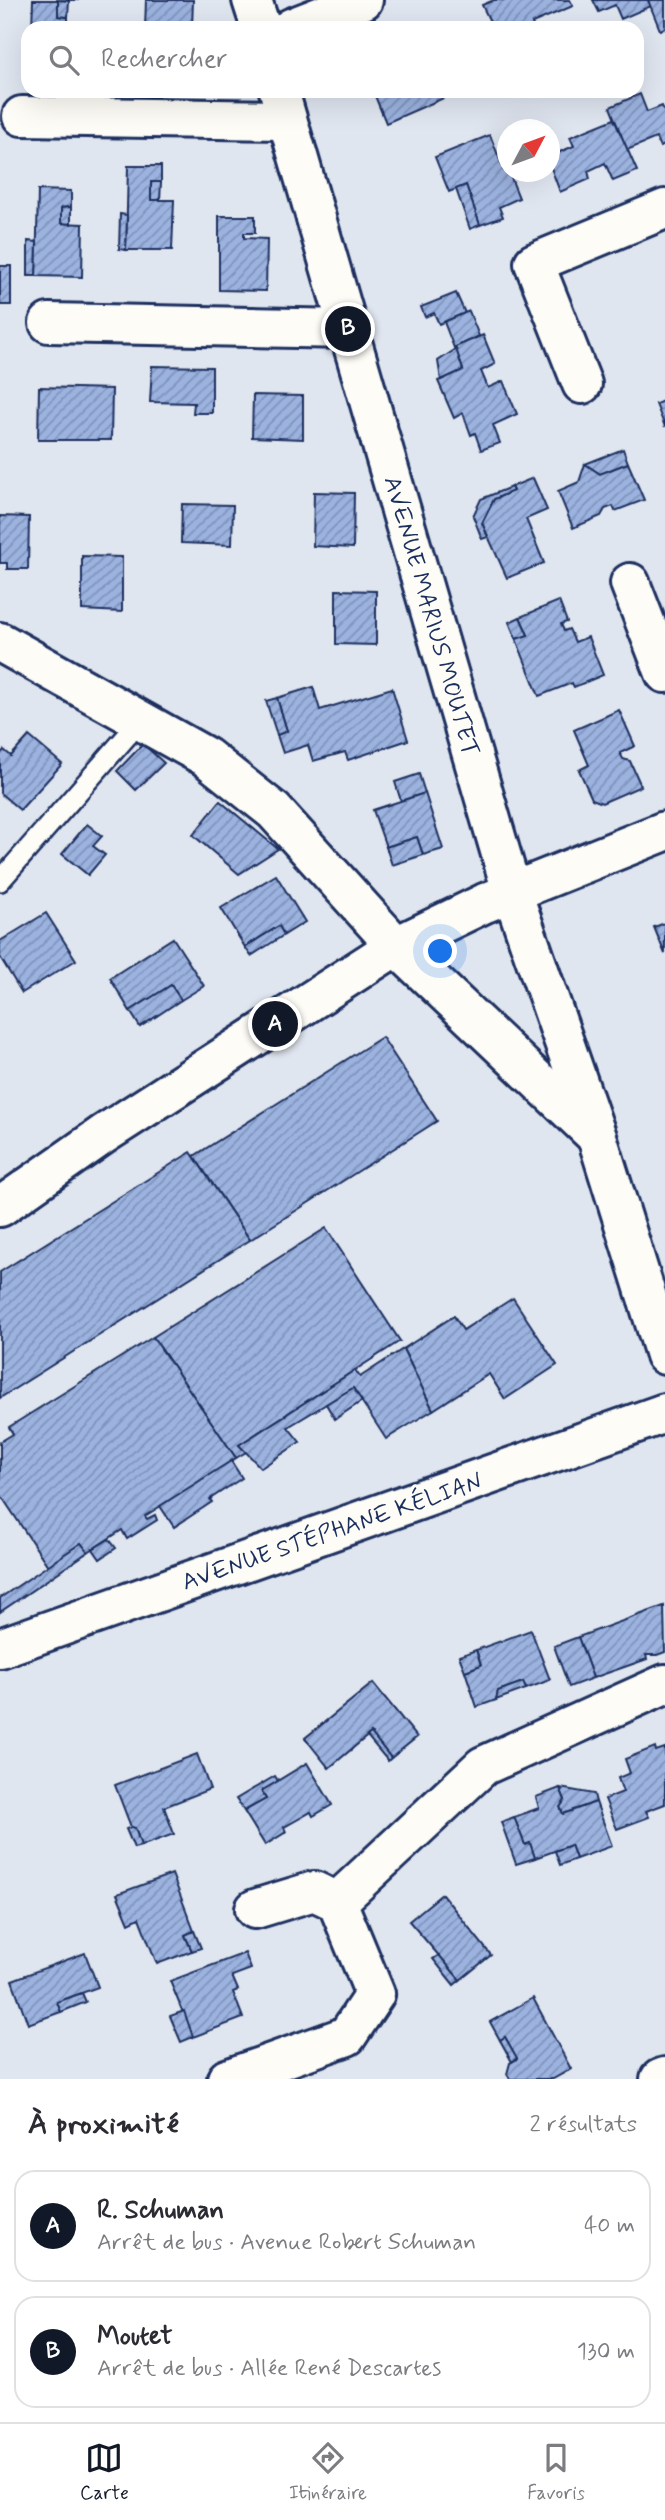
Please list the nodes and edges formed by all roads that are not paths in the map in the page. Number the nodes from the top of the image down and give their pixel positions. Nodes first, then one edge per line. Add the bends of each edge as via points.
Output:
1 (252, 0) edge
2 (363, 0) edge
3 (259, 21) edge
4 (308, 21) edge
5 (283, 105) edge
6 (22, 116) dead end
7 (665, 209) edge
8 (48, 323) dead end
9 (348, 329) junction
10 (582, 384) dead end
11 (630, 583) dead end
12 (0, 642) edge
13 (665, 673) edge
14 (141, 720) junction
15 (665, 831) edge
16 (0, 881) edge
17 (512, 892) junction
18 (396, 946) junction
19 (597, 1137) junction
20 (0, 1207) edge
21 (665, 1355) edge
22 (665, 1413) edge
23 (0, 1648) edge
24 (665, 1684) edge
25 (337, 1902) junction
26 (255, 1909) dead end
27 (665, 2077) edge
28 (227, 2079) edge
29 (660, 2079) edge

1 - 3 street
2 - 4 street
5 - 6 street
5 - 9 street, AVENUE MARIUS MOUTET
7 - 10 street via 534,263
8 - 9 street
9 - 17 street, AVENUE MARIUS MOUTET
11 - 13 street
12 - 14 street
14 - 16 lane
14 - 18 street via 206,757 274,811
15 - 17 street
17 - 18 street
17 - 19 street, AVENUE MARIUS MOUTET
18 - 19 street
18 - 20 street via 104,1134
19 - 21 street, AVENUE MARIUS MOUTET
22 - 23 street, AVENUE STÉPHANE KÉLIAN
24 - 25 street via 483,1766
25 - 26 street via 314,1891
25 - 28 street via 374,1994 347,2036
27 - 29 street

